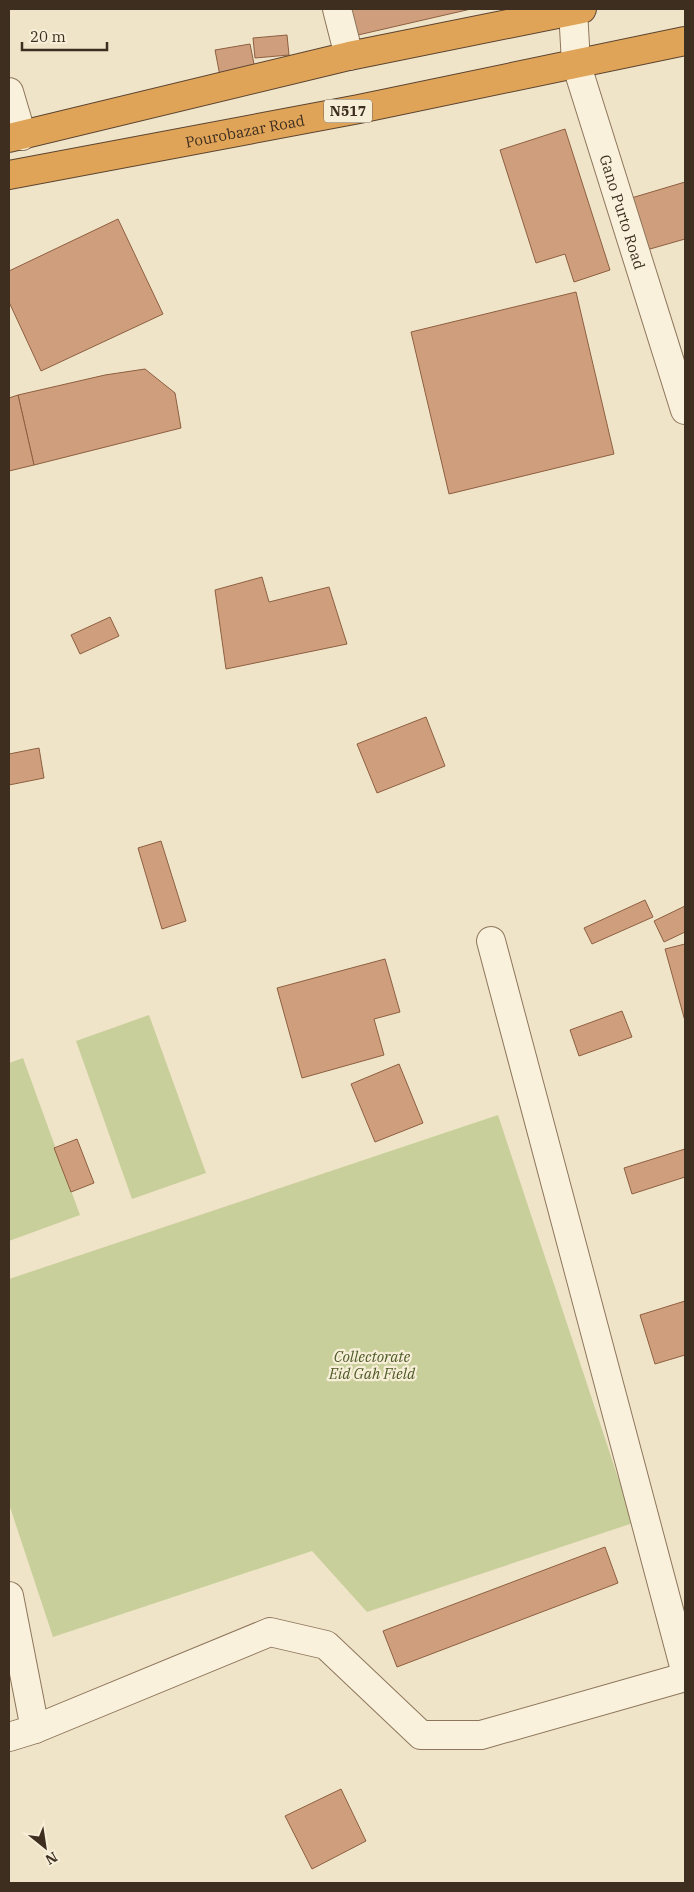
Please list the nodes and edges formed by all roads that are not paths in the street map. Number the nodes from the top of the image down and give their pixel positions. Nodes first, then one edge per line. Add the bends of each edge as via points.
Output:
1 (337, 9) edge
2 (578, 10) edge
3 (685, 41) edge
4 (349, 56) junction
5 (576, 63) junction
6 (9, 92) edge
7 (15, 137) edge
8 (9, 175) edge
9 (685, 410) edge
10 (491, 941) dead end
11 (9, 1596) edge
12 (685, 1670) edge
13 (685, 1677) edge
14 (35, 1728) junction
15 (9, 1738) edge

1 - 4 street
2 - 4 highway
2 - 5 street, Gano Purto Road
3 - 5 highway, Pourobazar Road / N517
4 - 7 highway
5 - 8 highway, Pourobazar Road / N517 via 359,109
5 - 9 street, Gano Purto Road
6 - 7 street
10 - 12 street
11 - 14 street
13 - 14 street via 481,1734 421,1735 326,1645 270,1632
14 - 15 street

